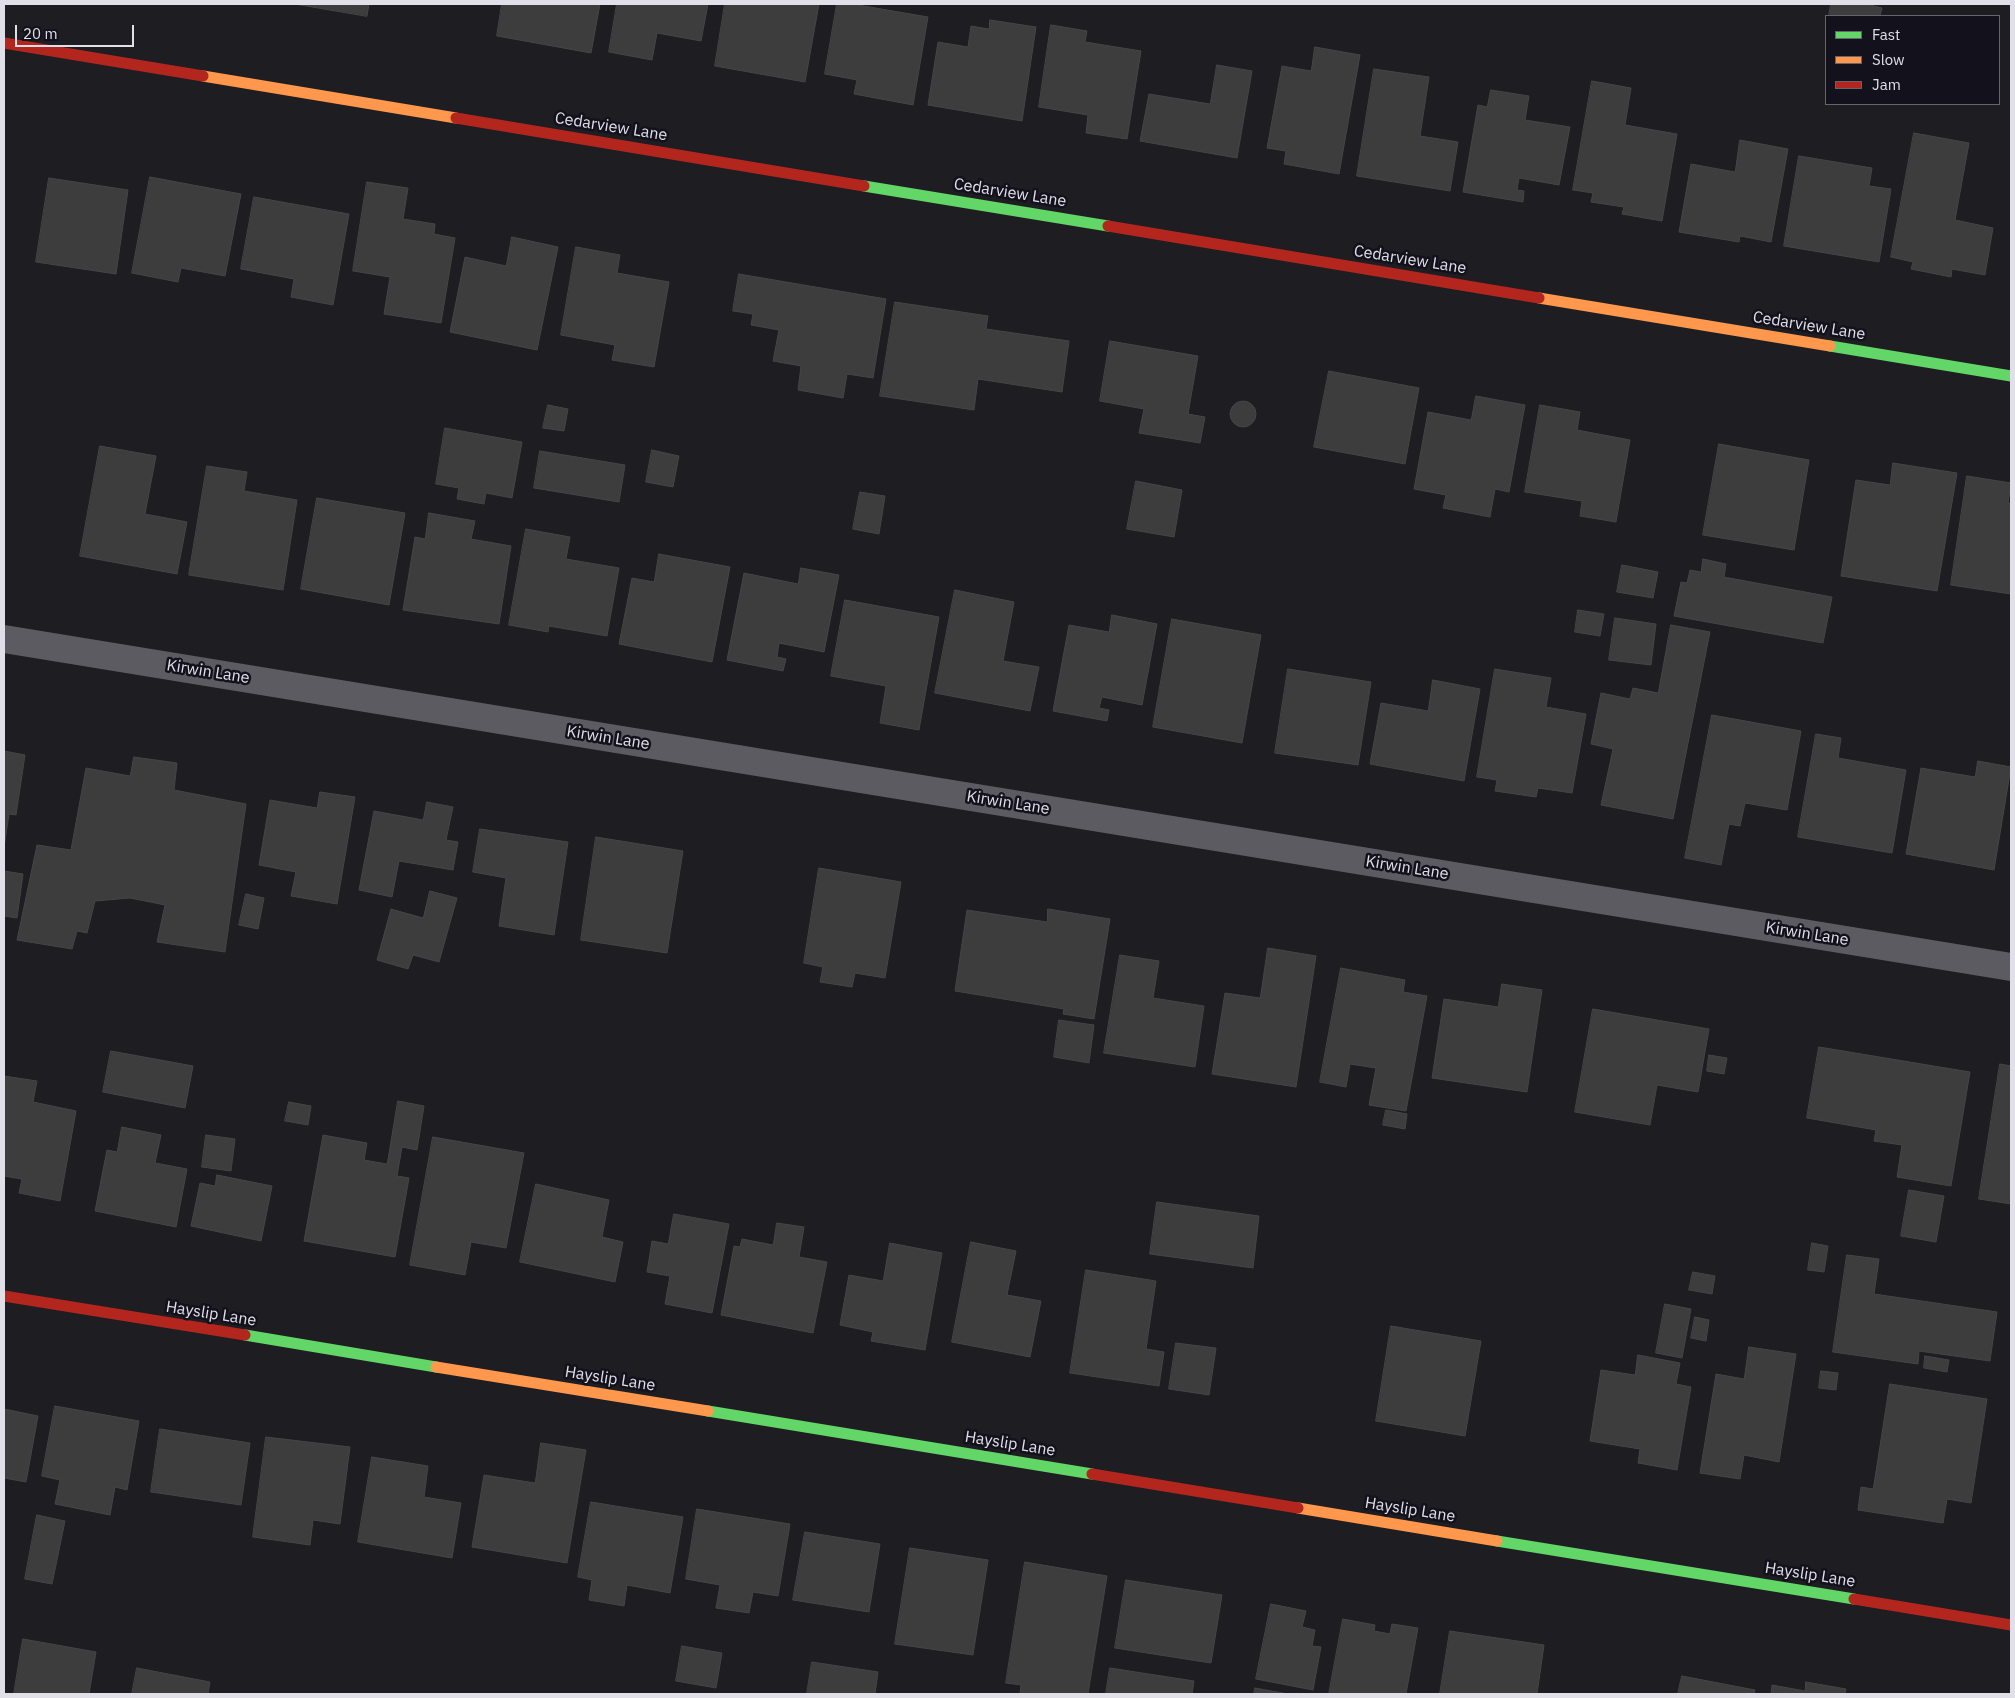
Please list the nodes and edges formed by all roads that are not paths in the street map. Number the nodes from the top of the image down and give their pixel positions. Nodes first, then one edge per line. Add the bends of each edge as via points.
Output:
1 (4, 43) edge
2 (2011, 376) edge
3 (4, 639) edge
4 (2011, 967) edge
5 (4, 1296) edge
6 (2011, 1625) edge

1 - 2 street, Cedarview Lane
3 - 4 street, Kirwin Lane
5 - 6 street, Hayslip Lane

